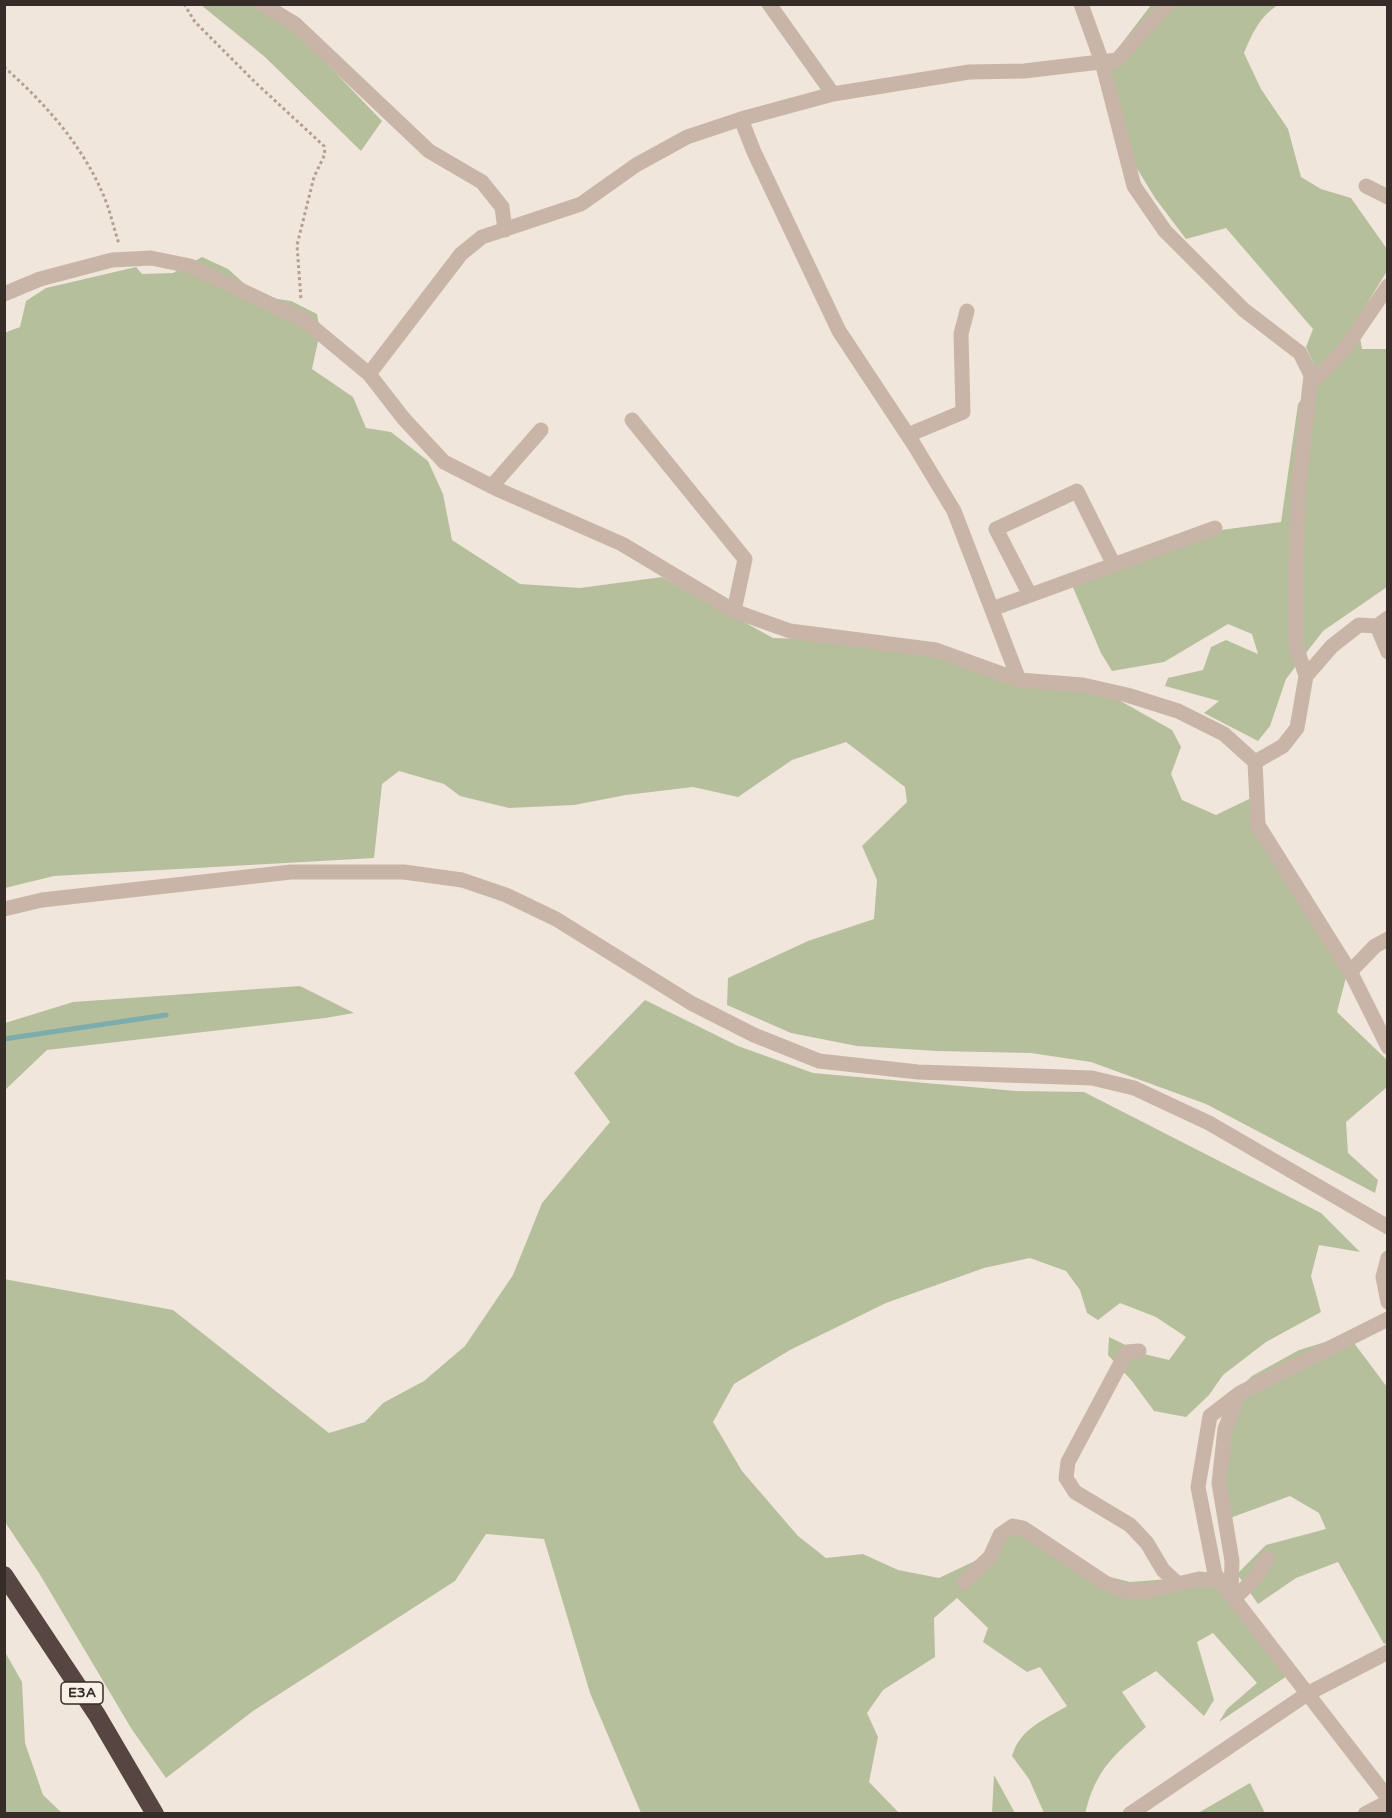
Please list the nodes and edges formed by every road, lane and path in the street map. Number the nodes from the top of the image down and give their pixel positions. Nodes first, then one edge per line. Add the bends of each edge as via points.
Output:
1 (184, 4) edge
2 (262, 4) edge
3 (769, 4) edge
4 (1080, 4) edge
5 (1168, 4) edge
6 (1102, 62) junction
7 (4, 67) edge
8 (833, 94) junction
9 (741, 119) junction
10 (1366, 186) dead end
11 (1388, 198) edge
12 (505, 230) junction
13 (124, 260) junction
14 (1388, 286) edge
15 (4, 294) edge
16 (967, 311) dead end
17 (304, 320) junction
18 (369, 374) junction
19 (1310, 385) junction
20 (632, 420) dead end
21 (541, 430) dead end
22 (908, 435) junction
23 (492, 486) junction
24 (1215, 528) dead end
25 (1114, 565) junction
26 (1030, 596) junction
27 (993, 609) junction
28 (734, 611) junction
29 (1382, 622) edge
30 (1388, 652) edge
31 (1306, 676) junction
32 (1019, 680) junction
33 (1255, 762) junction
34 (4, 909) edge
35 (1388, 939) edge
36 (1350, 972) junction
37 (1388, 1047) edge
38 (1388, 1227) edge
39 (1388, 1258) edge
40 (1388, 1302) edge
41 (1388, 1319) edge
42 (1139, 1351) dead end
43 (1240, 1393) junction
44 (1267, 1558) dead end
45 (4, 1575) edge
46 (1221, 1581) junction
47 (964, 1582) dead end
48 (1177, 1583) junction
49 (1232, 1597) junction
50 (1388, 1652) edge
51 (1307, 1694) junction
52 (1388, 1800) edge
53 (155, 1814) edge
54 (1130, 1814) edge
55 (1365, 1814) edge

1 - 17 path via 195,21 324,146 325,154 314,177 297,244
2 - 12 street via 295,24 429,151 482,182 502,207
3 - 8 street
4 - 6 street
5 - 6 street via 1117,60
6 - 8 street via 1024,71 969,72
6 - 19 street via 1134,186 1166,231 1236,302 1300,353 1311,375
7 - 13 path via 70,135 105,199
8 - 9 street
9 - 12 street via 687,137 636,165 581,204
9 - 22 street via 839,331
10 - 11 street
12 - 18 street via 482,237 461,254
13 - 15 street via 40,279
13 - 17 street via 151,258 190,266
14 - 19 street via 1345,349
16 - 22 street via 961,334 963,412
17 - 18 street
18 - 23 street via 444,462
19 - 31 street via 1298,492 1296,582 1296,646
20 - 28 street via 745,559
21 - 23 street
22 - 27 street via 954,512
23 - 28 street via 621,544
24 - 25 street
25 - 26 street
25 - 26 street via 1077,491 996,529
26 - 27 street
27 - 32 street
28 - 32 street via 790,631 936,650
29 - 30 street
29 - 31 street via 1359,626 1332,646
31 - 33 street via 1297,728 1283,746
32 - 33 street via 1083,685 1178,711 1224,734
33 - 36 street via 1258,825
34 - 38 street via 42,900 291,872 404,872 462,880 506,895 556,919 691,1003 754,1035 819,1061 918,1072 1092,1078 1134,1088 1209,1123
35 - 36 street
36 - 37 street
39 - 40 street via 1383,1277
41 - 43 street
42 - 48 street via 1125,1355 1068,1462 1066,1478 1075,1492 1130,1525
43 - 46 street via 1210,1416 1198,1487 1215,1574
43 - 49 street via 1225,1429 1219,1483 1232,1561
44 - 49 street via 1256,1576
45 - 53 highway, E3A via 97,1715
46 - 48 street
46 - 49 street
47 - 48 street via 990,1557 1000,1535 1012,1526 1023,1528 1107,1584 1126,1591 1148,1591
49 - 51 street
50 - 51 street
51 - 52 street
51 - 54 street
52 - 55 street

